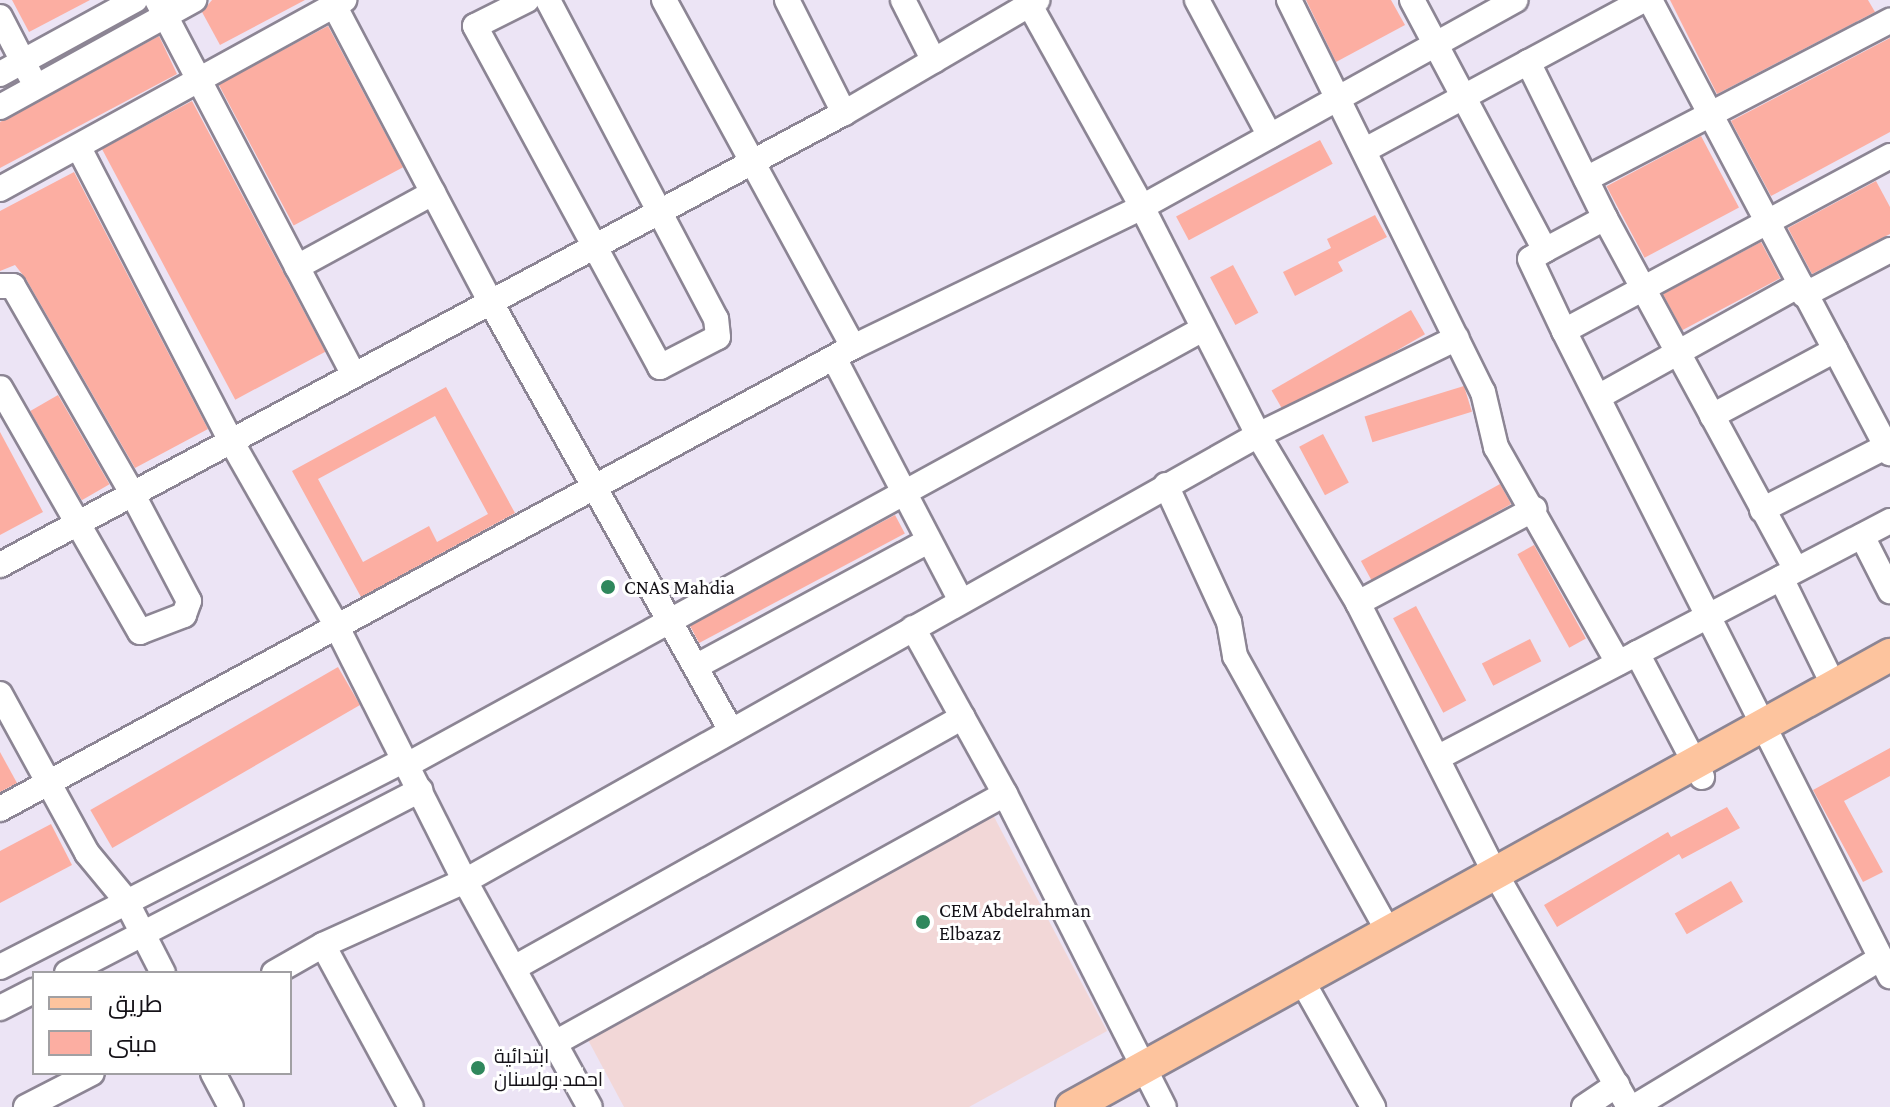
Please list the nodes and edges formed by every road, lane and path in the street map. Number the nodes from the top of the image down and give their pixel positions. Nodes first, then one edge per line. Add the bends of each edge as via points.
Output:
1 (135, 0) edge
2 (194, 0) edge
3 (527, 0) edge
4 (548, 0) edge
5 (664, 0) edge
6 (787, 0) edge
7 (903, 0) edge
8 (1197, 0) edge
9 (1289, 0) edge
10 (1412, 0) edge
11 (1516, 0) edge
12 (1647, 0) edge
13 (1031, 1) edge
14 (339, 3) edge
15 (162, 8) edge
16 (0, 17) edge
17 (1890, 21) edge
18 (1436, 44) junction
19 (23, 61) junction
20 (934, 61) junction
21 (1528, 62) junction
22 (0, 74) edge
23 (199, 81) junction
24 (36, 87) junction
25 (1464, 97) junction
26 (1338, 99) junction
27 (0, 107) edge
28 (844, 113) junction
29 (1712, 118) junction
30 (1270, 136) junction
31 (79, 148) junction
32 (1365, 150) junction
33 (1889, 159) edge
34 (753, 161) junction
35 (1586, 179) junction
36 (0, 189) edge
37 (433, 193) junction
38 (1142, 207) junction
39 (659, 211) junction
40 (1605, 218) junction
41 (1767, 221) junction
42 (592, 247) junction
43 (1545, 250) junction
44 (1890, 250) edge
45 (297, 267) junction
46 (0, 286) edge
47 (1642, 288) junction
48 (1802, 290) junction
49 (490, 301) junction
50 (1203, 329) junction
51 (1564, 331) junction
52 (1457, 338) junction
53 (1835, 350) junction
54 (844, 352) junction
55 (1679, 355) junction
56 (353, 373) junction
57 (0, 388) edge
58 (1598, 397) junction
59 (1712, 416) junction
60 (1258, 435) junction
61 (230, 439) junction
62 (1888, 450) edge
63 (1166, 485) junction
64 (595, 486) junction
65 (132, 493) junction
66 (902, 493) junction
67 (1534, 509) junction
68 (1762, 510) junction
69 (1890, 521) edge
70 (75, 523) junction
71 (1862, 536) junction
72 (928, 541) junction
73 (0, 565) edge
74 (1788, 574) junction
75 (1890, 591) edge
76 (961, 601) junction
77 (1358, 603) junction
78 (1711, 615) junction
79 (672, 622) junction
80 (336, 625) junction
81 (913, 628) junction
82 (1890, 655) edge
83 (1628, 658) junction
84 (697, 666) junction
85 (1890, 675) edge
86 (1834, 686) junction
87 (0, 694) edge
88 (963, 717) junction
89 (731, 731) junction
90 (1764, 734) junction
91 (1437, 758) junction
92 (406, 762) junction
93 (1698, 770) junction
94 (50, 782) junction
95 (420, 790) junction
96 (1005, 794) junction
97 (0, 809) edge
98 (1499, 880) junction
99 (465, 881) junction
100 (125, 899) junction
101 (1388, 931) junction
102 (143, 933) junction
103 (323, 945) junction
104 (0, 967) edge
105 (1886, 967) edge
106 (514, 968) junction
107 (71, 971) edge
108 (162, 971) edge
109 (278, 971) edge
110 (1304, 985) junction
111 (32, 992) edge
112 (0, 1008) edge
113 (555, 1043) junction
114 (1146, 1070) junction
115 (88, 1075) edge
116 (214, 1075) edge
117 (1617, 1085) junction
118 (26, 1107) edge
119 (231, 1107) edge
120 (411, 1107) edge
121 (590, 1107) edge
122 (1072, 1107) edge
123 (1164, 1107) edge
124 (1373, 1107) edge
125 (1584, 1107) edge
126 (1632, 1107) edge

1 - 19 street
2 - 15 street
3 - 42 street via 475,26
4 - 39 street
5 - 34 street
6 - 28 street
7 - 20 street
8 - 30 street
9 - 26 street
10 - 18 street
11 - 18 street
12 - 21 street
12 - 29 street
13 - 20 street
13 - 38 street
14 - 23 street
14 - 37 street
15 - 23 street
15 - 24 street
16 - 19 street
17 - 29 street
18 - 25 street
18 - 26 street
19 - 22 street
19 - 24 street
20 - 28 street
21 - 25 street
21 - 35 street
23 - 31 street
23 - 45 street
24 - 27 street
25 - 32 street
25 - 43 street
26 - 30 street
26 - 32 street
28 - 34 street
29 - 35 street
29 - 41 street
30 - 38 street
31 - 36 street
31 - 61 street
32 - 52 street
33 - 41 street
34 - 39 street
34 - 54 street
35 - 40 street
37 - 45 street
37 - 49 street
38 - 50 street
38 - 54 street
39 - 42 street
39 - 42 street via 716,319 718,337 660,367
40 - 43 street
40 - 47 street
41 - 47 street
41 - 48 street
42 - 49 street
43 - 51 street via 1530,259
44 - 48 street
45 - 56 street
46 - 65 street via 13,286
47 - 51 street
47 - 55 street
48 - 53 street
48 - 55 street
49 - 56 street
49 - 64 street
50 - 60 street
50 - 66 street
51 - 58 street
52 - 60 street
52 - 67 street via 1483,392 1496,447
53 - 59 street
53 - 62 street
54 - 64 street
54 - 66 street
55 - 58 street
55 - 59 street
56 - 61 street
57 - 70 street
58 - 78 street
59 - 68 street
60 - 63 street
60 - 77 street
61 - 65 street
61 - 80 street
62 - 68 street
63 - 76 street
63 - 101 street via 1229,622 1235,656
64 - 79 street
64 - 80 street
65 - 70 street
65 - 70 street via 189,601 184,615 140,632
66 - 72 street
66 - 79 street
67 - 77 street
67 - 83 street
68 - 74 street
69 - 71 street
70 - 73 street
71 - 74 street
71 - 75 street
72 - 76 street
72 - 84 street
74 - 78 street
74 - 86 street
76 - 81 street
77 - 91 street
78 - 83 street
78 - 90 street
79 - 84 street
79 - 92 street
80 - 92 street
80 - 94 street
81 - 88 street
81 - 89 street
82 - 86 main road
83 - 91 street
83 - 93 street
84 - 89 street
85 - 90 main road
86 - 90 main road
87 - 94 street
88 - 96 street
88 - 106 street
89 - 99 street
90 - 93 main road
90 - 105 street
91 - 98 street
92 - 95 street
92 - 100 street
93 - 98 main road
94 - 97 street
94 - 100 street via 87,853
95 - 99 street
95 - 102 street
96 - 113 street
96 - 114 street
98 - 101 main road
98 - 110 main road
98 - 117 street
99 - 103 street
99 - 106 street
100 - 102 street
100 - 104 street
101 - 110 main road
102 - 107 street
102 - 108 street
103 - 109 street
103 - 120 street
105 - 126 street
106 - 113 street
110 - 114 main road via 1161,1056
110 - 124 street
111 - 112 street
113 - 121 street
114 - 122 main road
114 - 123 street
115 - 118 street
116 - 119 street
117 - 125 street
117 - 126 street

